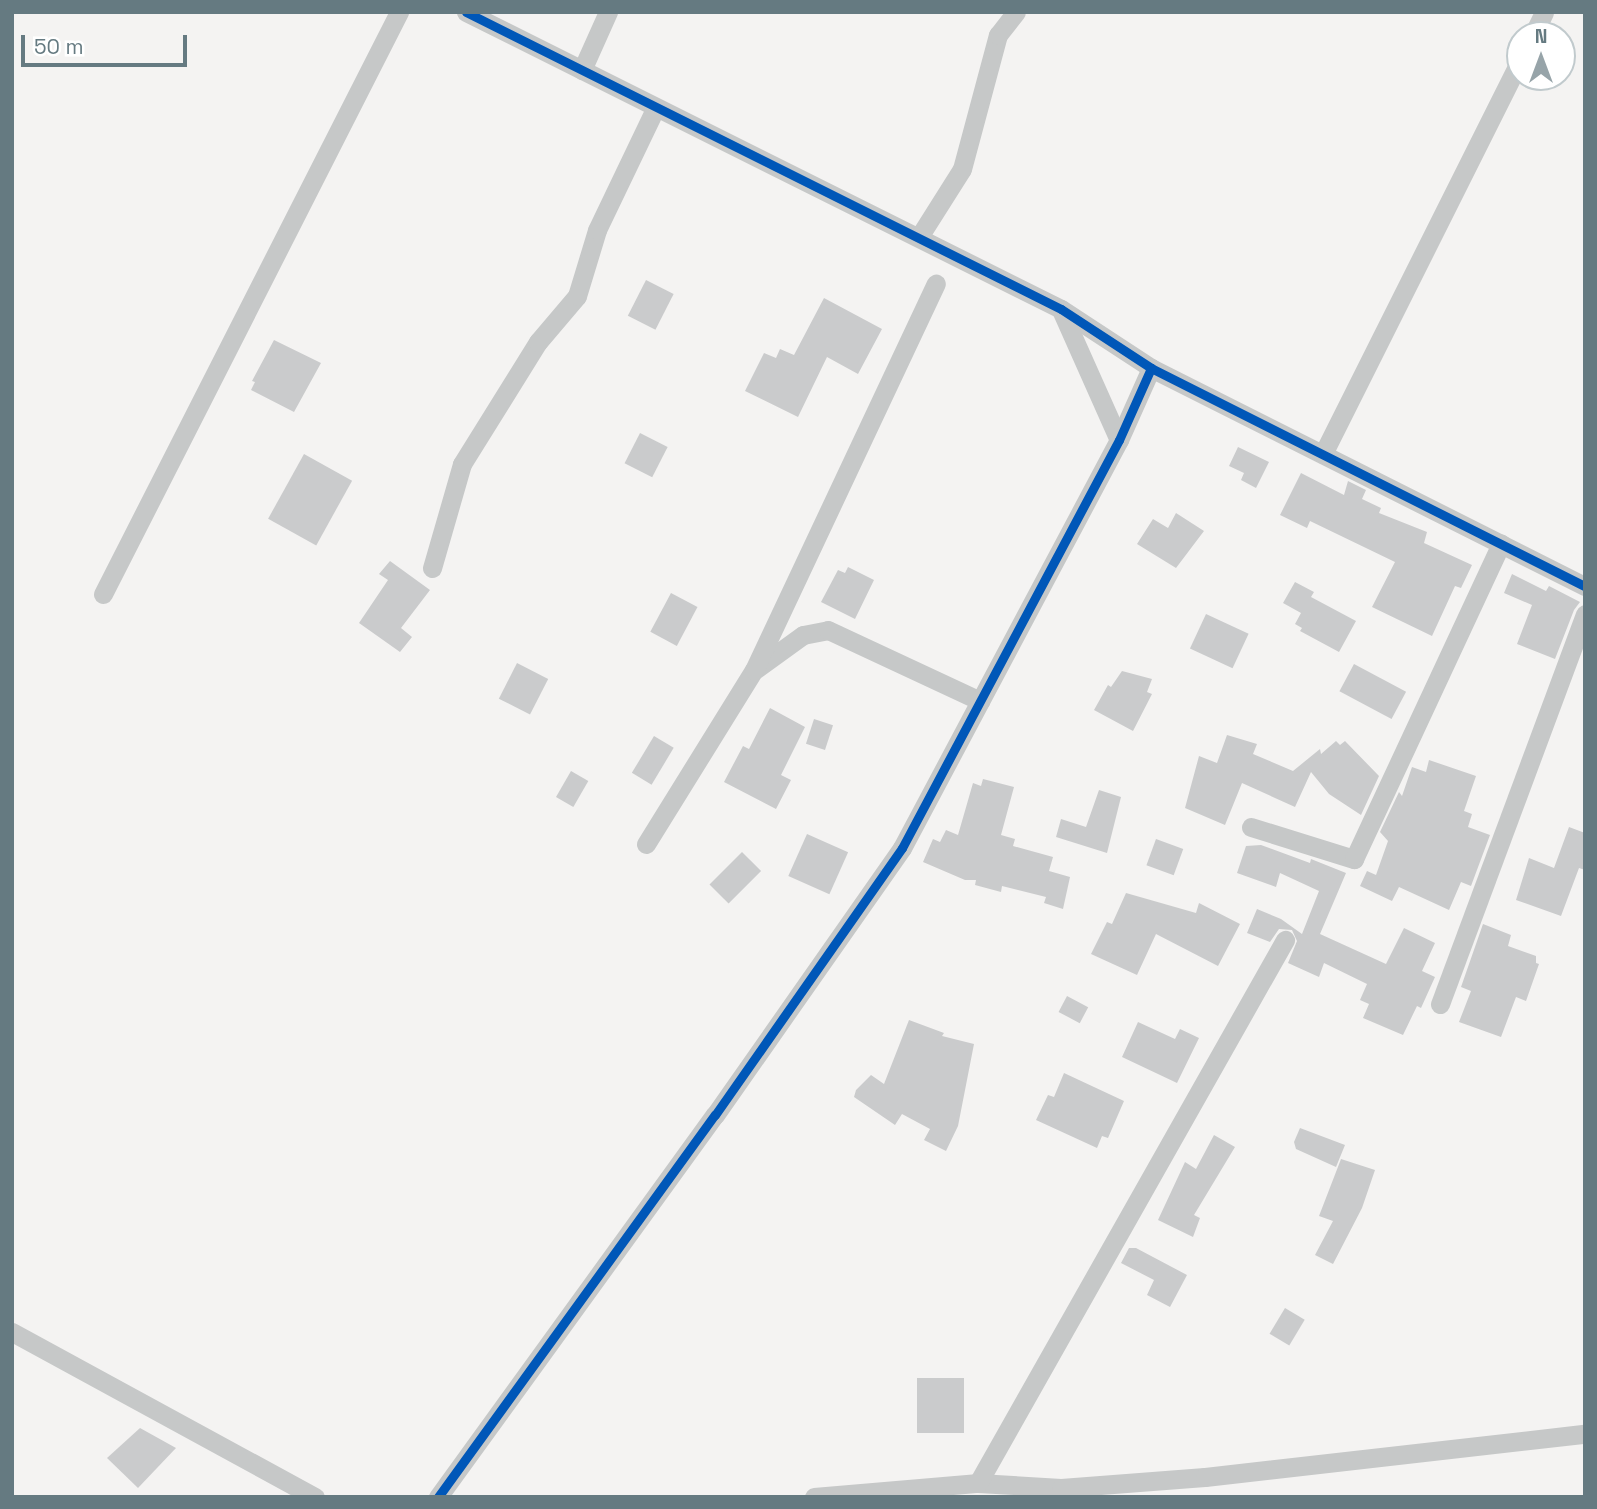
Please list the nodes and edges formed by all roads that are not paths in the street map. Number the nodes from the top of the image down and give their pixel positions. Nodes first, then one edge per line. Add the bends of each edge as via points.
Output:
1 (399, 12) edge
2 (466, 12) edge
3 (608, 12) edge
4 (1016, 12) edge
5 (582, 70) junction
6 (1506, 89) edge
7 (656, 107) junction
8 (919, 237) junction
9 (936, 284) dead end
10 (1061, 309) junction
11 (1151, 368) junction
12 (1119, 440) junction
13 (1323, 454) junction
14 (1501, 544) junction
15 (432, 568) dead end
16 (1585, 586) edge
17 (103, 594) dead end
18 (1585, 614) edge
19 (754, 670) junction
20 (980, 701) junction
21 (1251, 827) dead end
22 (646, 844) dead end
23 (1285, 940) dead end
24 (1440, 1004) dead end
25 (12, 1332) edge
26 (1585, 1434) edge
27 (978, 1483) junction
28 (315, 1497) edge
29 (438, 1497) edge
30 (814, 1497) edge

1 - 17 street
2 - 5 street
3 - 5 street
4 - 8 street via 998,35 962,169
5 - 7 street
6 - 13 street
7 - 8 street
7 - 15 street via 597,230 577,296 538,342 462,464
8 - 10 street
9 - 19 street
10 - 11 street
10 - 12 street
11 - 12 street
11 - 13 street
12 - 20 street
13 - 14 street
14 - 16 street
14 - 21 street via 1354,859
18 - 24 street
19 - 20 street via 803,635 828,630
19 - 22 street
20 - 29 street via 902,848
23 - 27 street
25 - 28 street
26 - 27 street via 1205,1477 1061,1488
27 - 30 street

